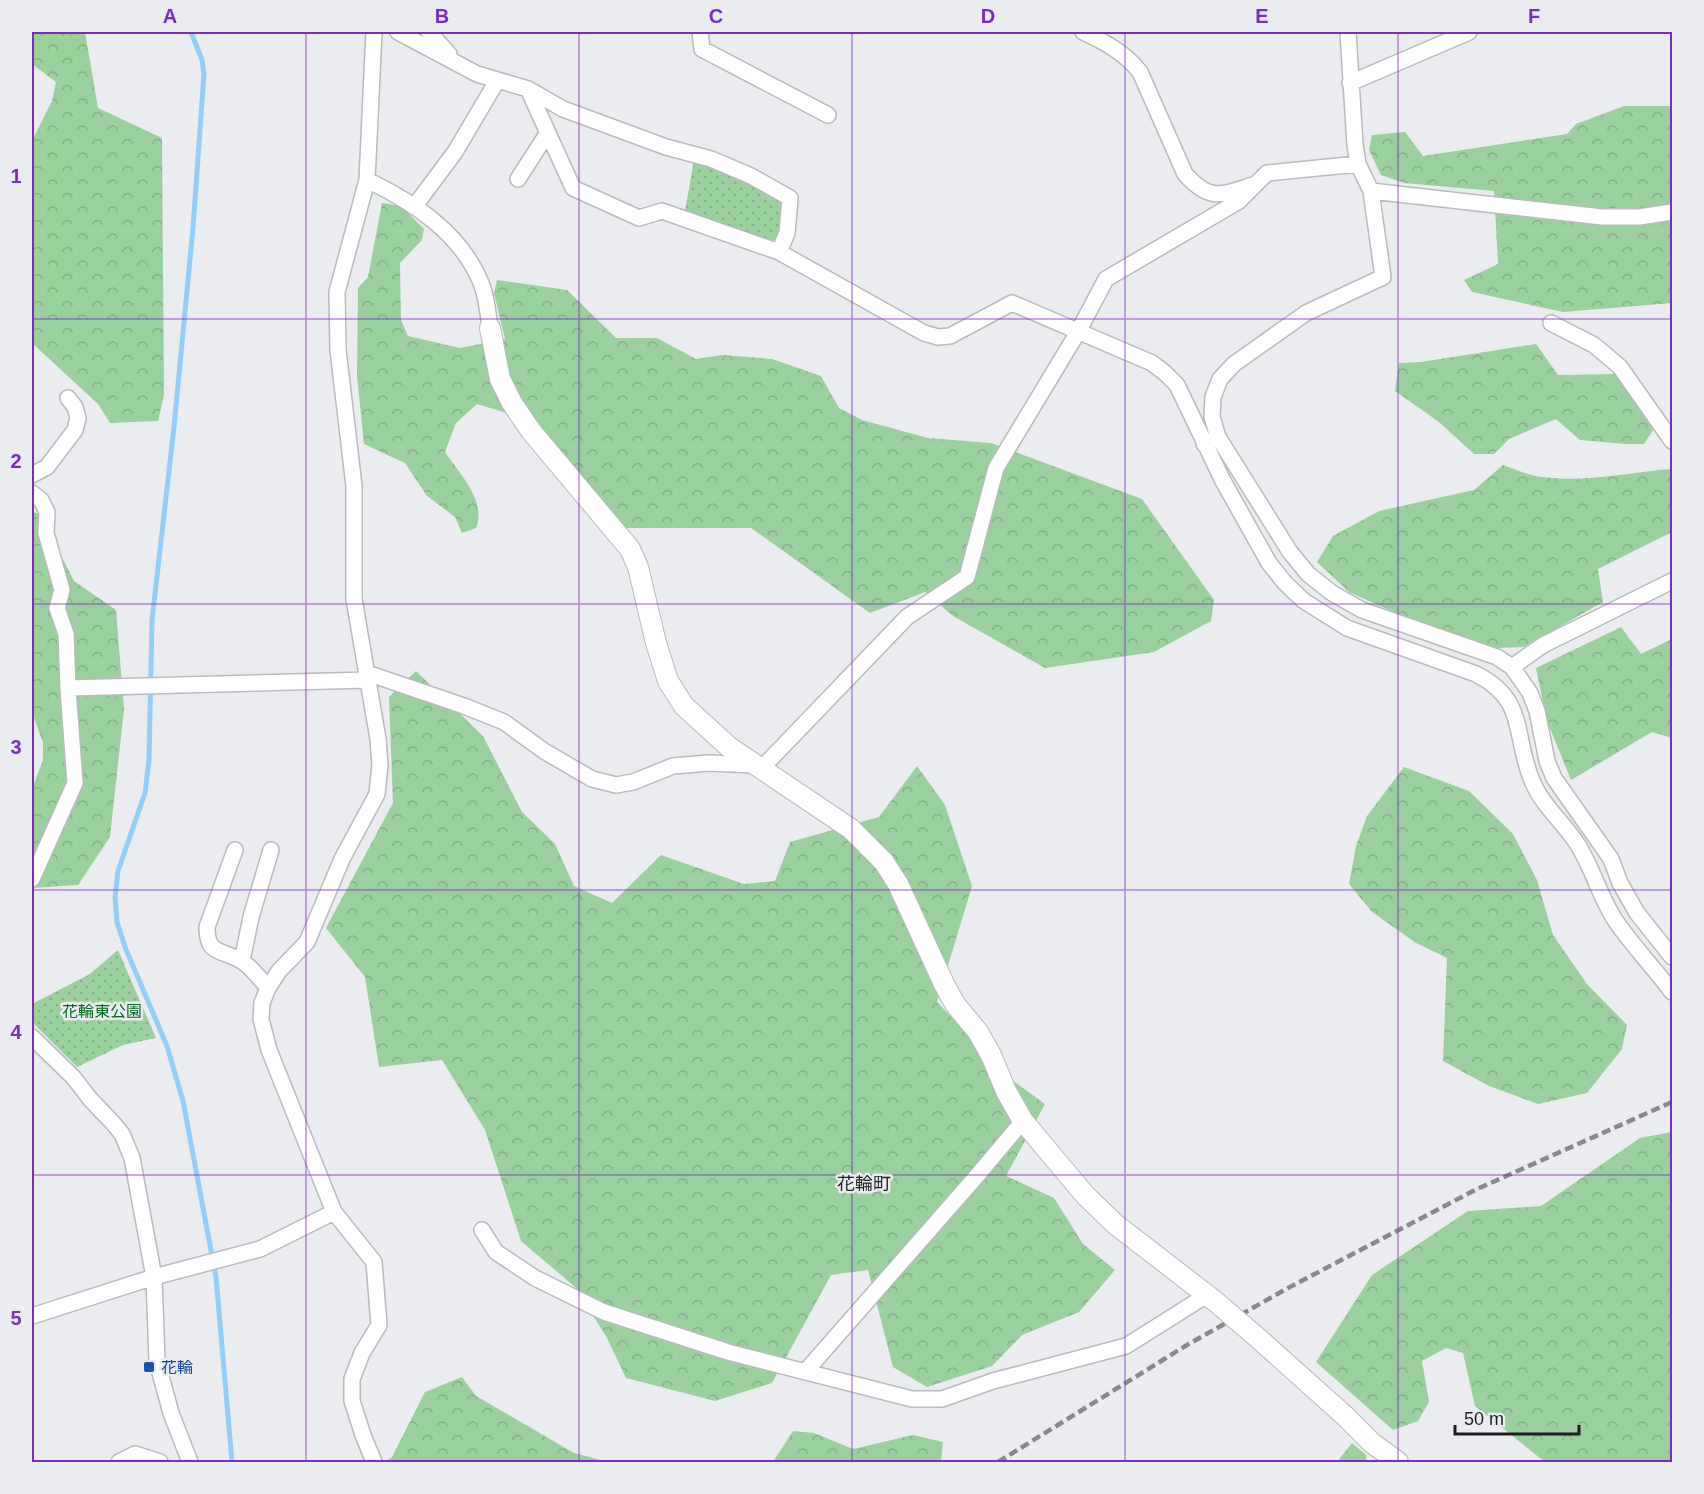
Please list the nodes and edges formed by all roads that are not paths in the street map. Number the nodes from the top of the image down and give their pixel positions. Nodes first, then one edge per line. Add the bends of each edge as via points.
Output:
1 (374, 32) edge
2 (398, 32) edge
3 (429, 32) edge
4 (700, 32) edge
5 (1083, 32) edge
6 (1348, 32) edge
7 (1469, 32) edge
8 (455, 61) junction
9 (497, 81) junction
10 (1350, 83) junction
11 (528, 89) junction
12 (828, 115) dead end
13 (547, 134) junction
14 (1358, 164) junction
15 (518, 179) dead end
16 (367, 180) junction
17 (1256, 184) junction
18 (1371, 191) junction
19 (414, 207) junction
20 (1672, 212) edge
21 (778, 252) junction
22 (1551, 323) dead end
23 (490, 328) joint
24 (1078, 332) junction
25 (68, 398) dead end
26 (1218, 437) junction
27 (1672, 441) edge
28 (1204, 444) junction
29 (32, 475) edge
30 (32, 493) edge
31 (1672, 581) edge
32 (1512, 667) junction
33 (368, 677) junction
34 (68, 688) junction
35 (757, 767) junction
36 (235, 850) dead end
37 (271, 850) dead end
38 (32, 879) edge
39 (1672, 957) edge
40 (242, 961) junction
41 (268, 988) junction
42 (1672, 992) edge
43 (32, 1037) edge
44 (1023, 1121) junction
45 (334, 1212) junction
46 (482, 1230) dead end
47 (154, 1277) junction
48 (1212, 1298) junction
49 (32, 1316) edge
50 (805, 1372) junction
51 (119, 1462) edge
52 (160, 1462) edge
53 (190, 1462) edge
54 (374, 1462) edge
55 (1398, 1462) edge

1 - 16 street
2 - 8 street
3 - 8 street
4 - 12 street via 702,49
5 - 17 street via 1130,59 1140,72 1193,184 1206,193 1222,194
6 - 10 street
7 - 10 street
8 - 9 street
9 - 11 street
9 - 19 street via 455,153
10 - 14 street
11 - 13 street
11 - 21 street via 563,109 731,167 790,198 787,233
13 - 15 street
13 - 21 street via 573,188 639,218 662,211
14 - 17 street via 1267,172
14 - 18 street
16 - 19 street
16 - 33 street via 337,292 338,350 354,486 354,599
17 - 24 street via 1239,201 1106,279
18 - 20 street via 1602,217
18 - 26 street via 1383,277 1306,314 1234,364 1220,379 1213,397 1212,417
19 - 23 street via 443,228 463,251 481,283
21 - 24 street via 924,333 938,337 950,336 1012,303
22 - 27 street via 1594,345 1620,367
23 - 35 street via 500,379 512,404 630,549 674,692 700,722
24 - 28 street via 1152,363 1165,373 1177,385
24 - 35 street via 996,468 967,577 907,617
25 - 29 street via 78,418 75,430 47,467
26 - 28 street
26 - 32 street via 1290,552 1308,574 1332,593 1362,610 1497,657
28 - 42 street via 1269,563 1304,601 1347,628 1476,674 1502,690 1511,704 1538,795 1576,843 1616,920
30 - 34 street via 47,512 46,533 62,590 57,608 66,634
31 - 32 street via 1543,645
32 - 39 street via 1537,711 1554,778 1611,859 1637,913
33 - 34 street
33 - 35 street via 504,722 592,779 616,785 673,766 709,763
33 - 41 street via 379,748 377,794 342,859 307,942
34 - 38 street via 75,783
35 - 44 street via 851,829 884,862 944,984 978,1032
36 - 40 street via 207,927 207,939 211,947
37 - 40 street
40 - 41 street
41 - 45 street via 261,1019 269,1050
43 - 47 street via 74,1077 122,1134 132,1158
44 - 48 street via 1085,1195 1115,1224
44 - 50 street
45 - 47 street via 260,1249
45 - 54 street via 374,1262 379,1325 352,1379 352,1401
46 - 50 street via 496,1252 535,1278 604,1312
47 - 49 street
47 - 53 street via 157,1362
48 - 50 street via 1126,1346 993,1381 942,1399 912,1400
48 - 55 street, bridge
51 - 52 street via 135,1454

